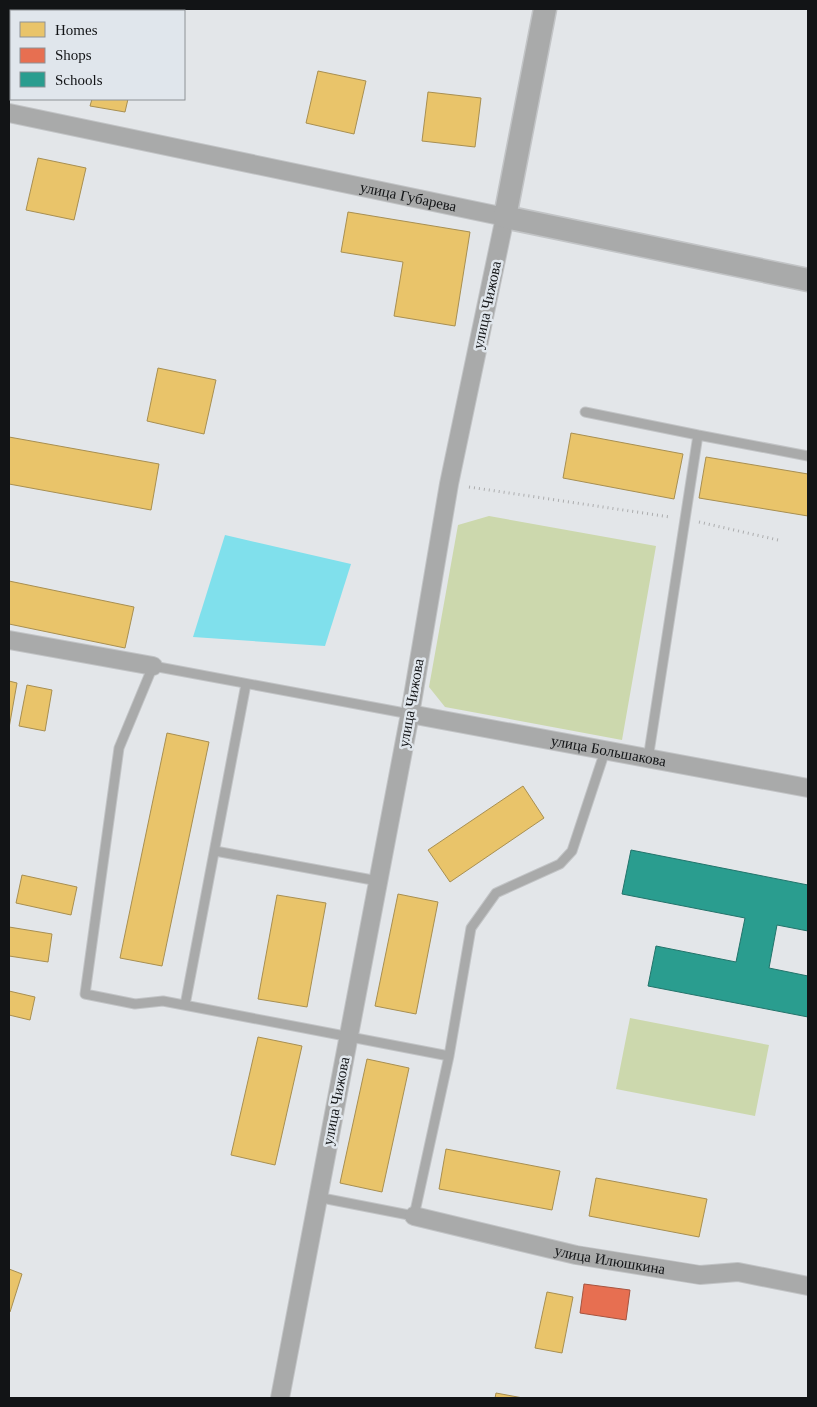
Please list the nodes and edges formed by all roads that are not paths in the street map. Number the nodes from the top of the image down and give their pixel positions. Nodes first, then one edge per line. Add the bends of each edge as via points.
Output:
1 (545, 9) edge
2 (9, 112) edge
3 (505, 217) junction
4 (808, 280) edge
5 (585, 412) dead end
6 (698, 435) junction
7 (808, 456) edge
8 (9, 640) edge
9 (153, 666) junction
10 (246, 684) junction
11 (410, 714) junction
12 (604, 751) junction
13 (648, 759) junction
14 (808, 788) edge
15 (215, 850) junction
16 (378, 881) junction
17 (185, 1005) junction
18 (349, 1038) junction
19 (449, 1056) junction
20 (317, 1196) junction
21 (414, 1216) junction
22 (808, 1286) edge
23 (280, 1398) edge

1 - 3 street, улица Чижова
2 - 3 street, улица Губарева
3 - 4 street, улица Губарева
3 - 11 street, улица Чижова via 448,484
5 - 6 lane
6 - 7 lane
6 - 13 lane
8 - 9 street
9 - 10 lane
9 - 17 lane via 119,748 85,994 135,1004 163,1001
10 - 11 lane
10 - 15 lane
11 - 12 street, улица Большакова
11 - 16 street, улица Чижова
12 - 13 street, улица Большакова
12 - 19 lane via 572,851 560,864 496,893 471,928
13 - 14 street, улица Большакова
15 - 16 lane
15 - 17 lane
16 - 18 street, улица Чижова
17 - 18 lane
18 - 19 lane
18 - 20 street, улица Чижова
19 - 21 lane
20 - 21 lane
20 - 23 street, улица Чижова
21 - 22 street, улица Илюшкина via 576,1255 700,1275 738,1272

